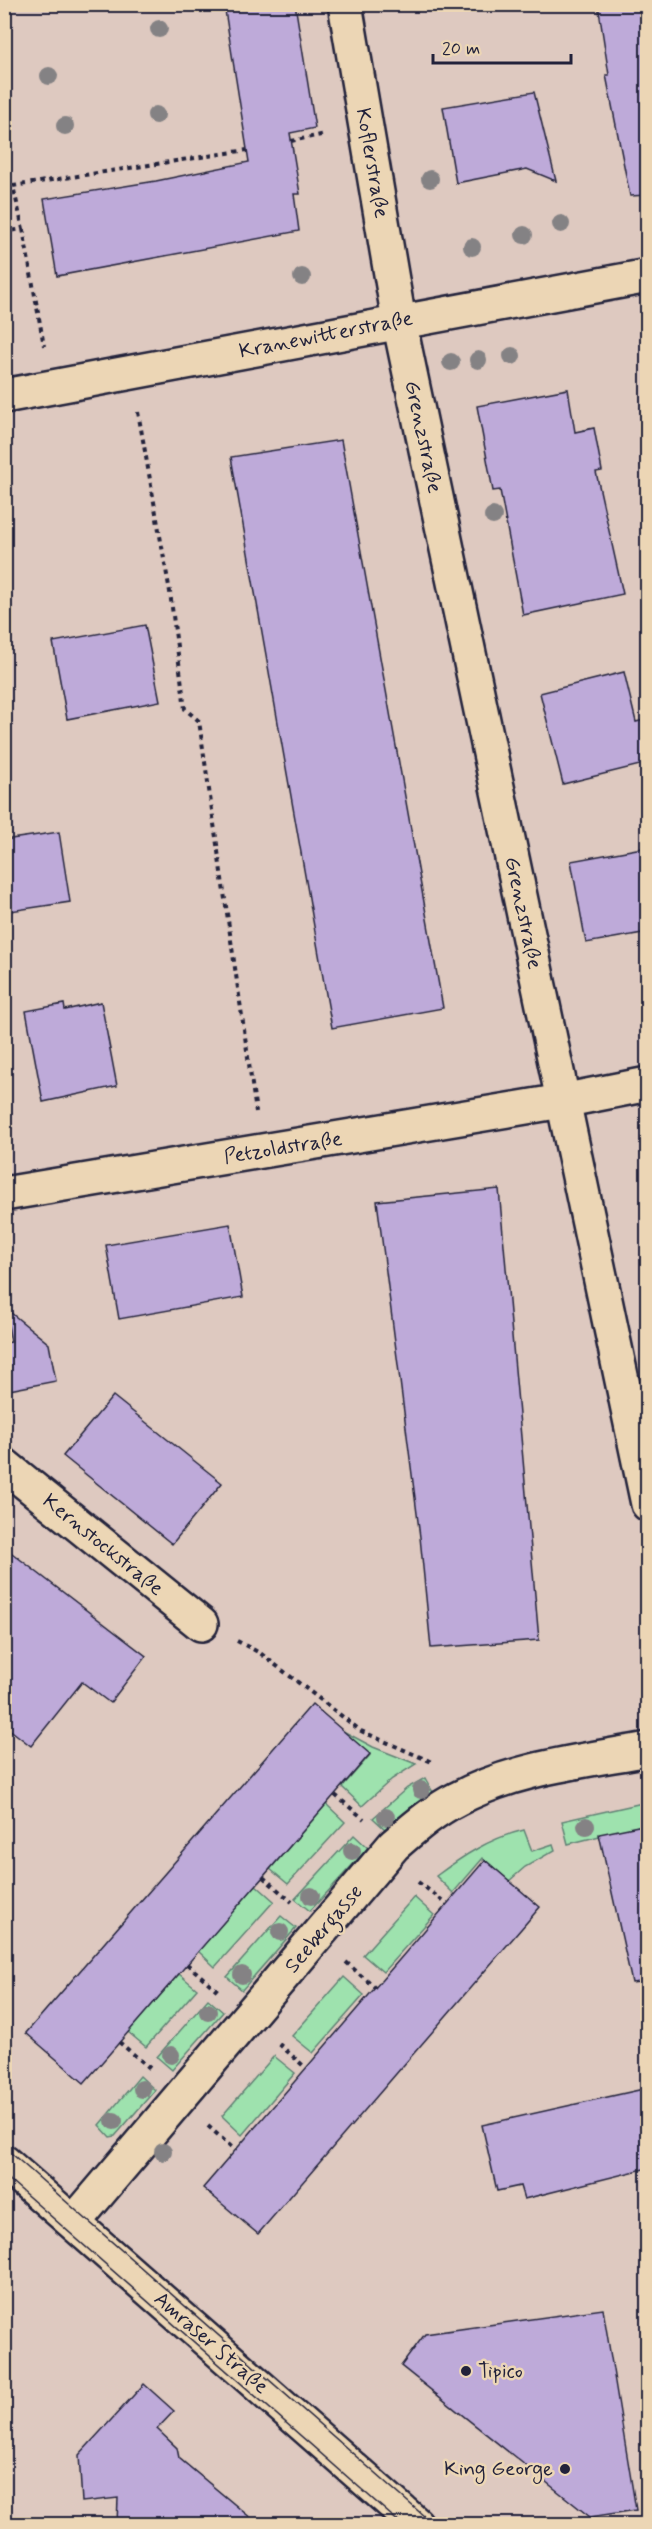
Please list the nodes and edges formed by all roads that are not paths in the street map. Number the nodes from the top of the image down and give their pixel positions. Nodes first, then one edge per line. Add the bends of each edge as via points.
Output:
1 (345, 4) edge
2 (648, 276) edge
3 (399, 321) junction
4 (4, 396) edge
5 (648, 1084) edge
6 (562, 1101) junction
7 (4, 1194) edge
8 (4, 1466) edge
9 (648, 1504) edge
10 (201, 1624) road end
11 (648, 1749) edge
12 (4, 2162) edge
13 (74, 2222) junction
14 (416, 2524) edge

1 - 3 street, Koflerstraße
2 - 3 street, Kranewitterstraße
3 - 4 street, Kranewitterstraße
3 - 6 street, Grenzstraße
5 - 6 street, Petzoldstraße
6 - 7 street, Petzoldstraße
6 - 9 street, Grenzstraße
8 - 10 street, Kernstockstraße
11 - 13 street, Seebergasse via 534,1771 492,1784 457,1798 423,1820 394,1845
12 - 13 street, Amraser Straße
13 - 14 street, Amraser Straße

